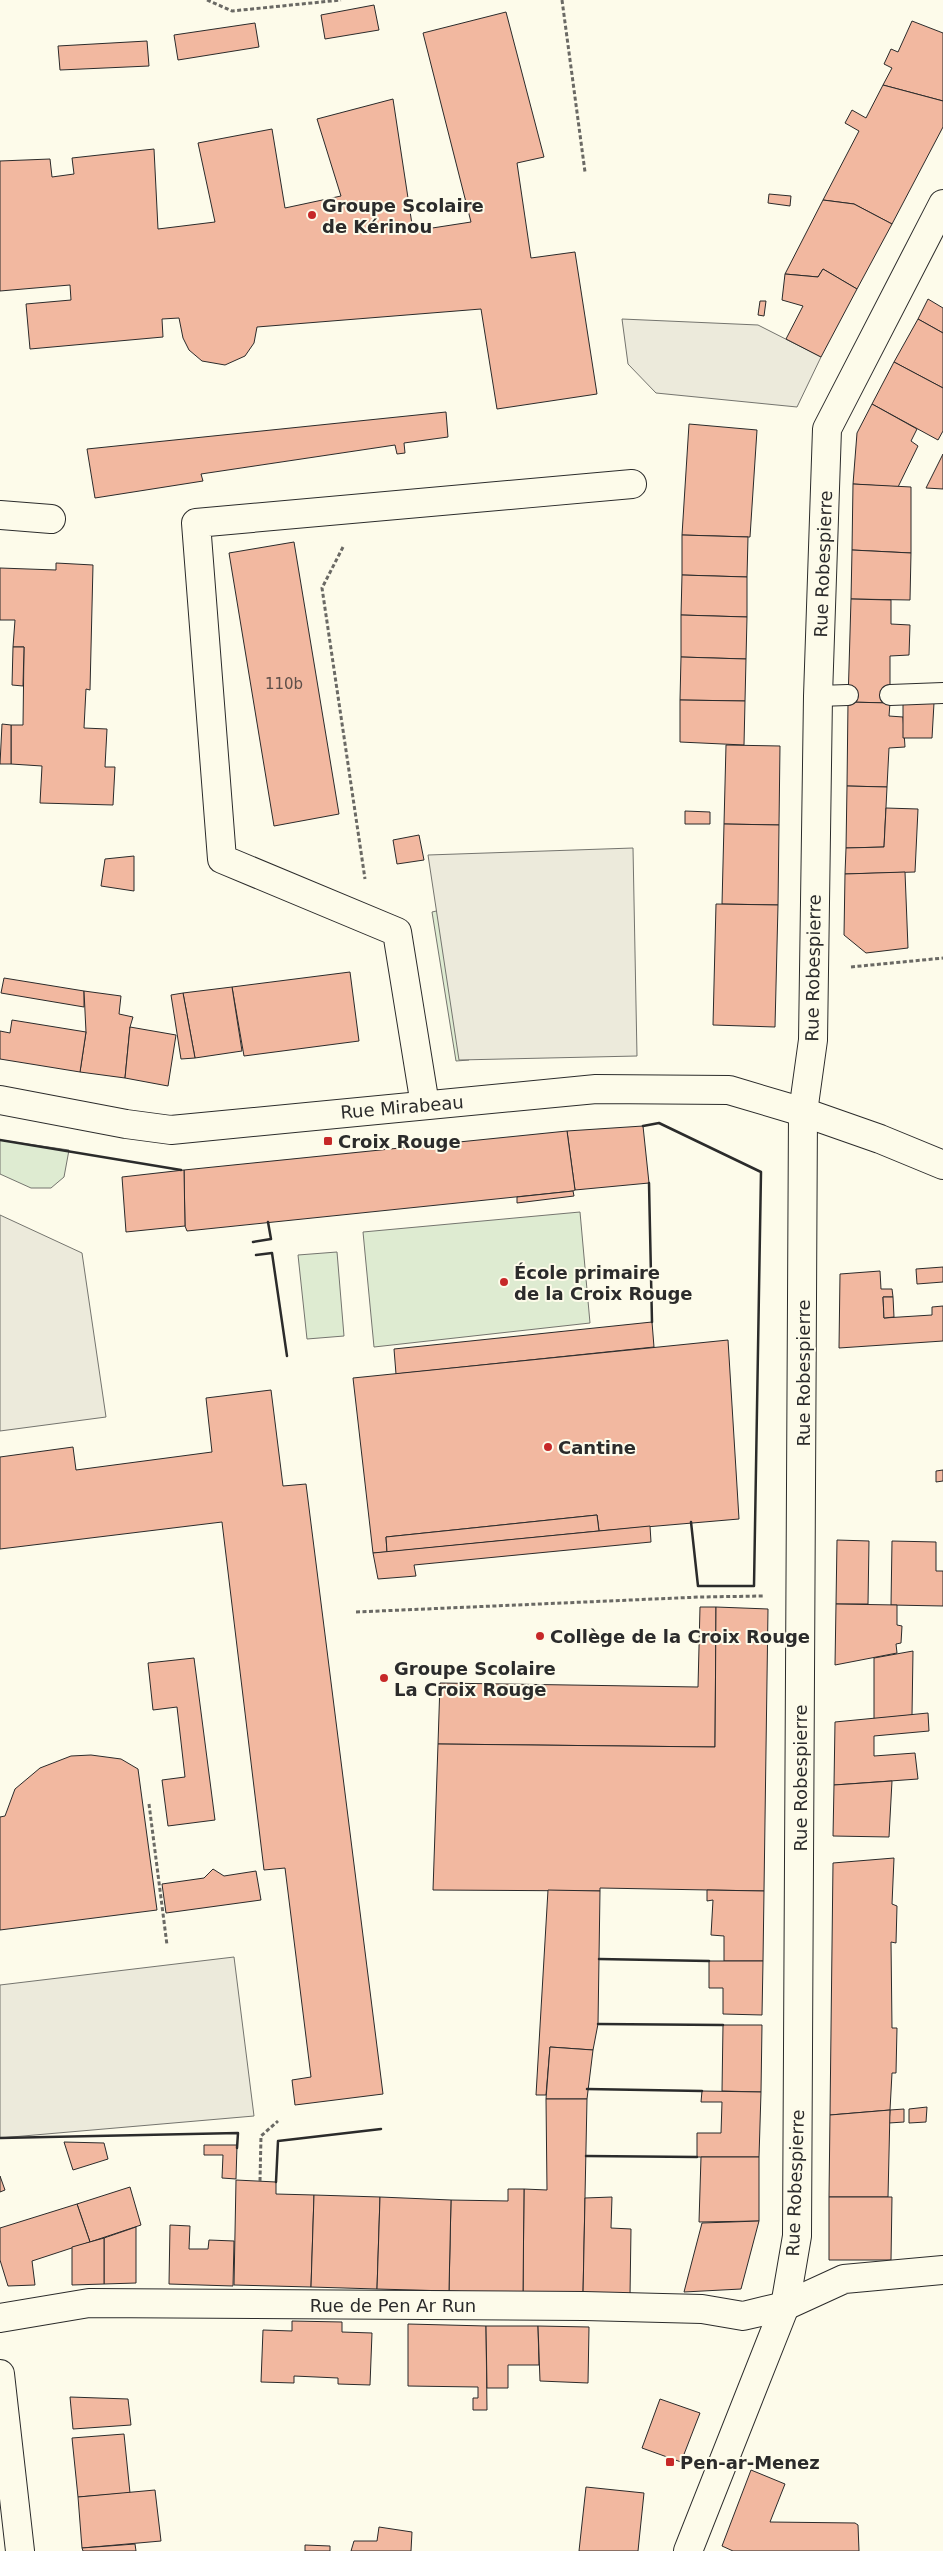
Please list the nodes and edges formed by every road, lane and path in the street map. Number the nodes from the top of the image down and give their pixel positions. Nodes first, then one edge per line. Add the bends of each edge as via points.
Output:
1 (207, 0) edge
2 (341, 0) edge
3 (562, 0) edge
4 (585, 172) dead end
5 (943, 204) edge
6 (632, 484) dead end
7 (363, 509) junction
8 (0, 515) edge
9 (51, 519) dead end
10 (943, 693) edge
11 (848, 695) dead end
12 (890, 695) dead end
13 (818, 696) junction
14 (372, 922) junction
15 (943, 958) edge
16 (813, 970) junction
17 (0, 1100) edge
18 (424, 1105) junction
19 (803, 1112) junction
20 (943, 1166) edge
21 (754, 1596) dead end
22 (356, 1612) dead end
23 (149, 1804) dead end
24 (167, 1944) dead end
25 (278, 2121) dead end
26 (260, 2180) dead end
27 (943, 2270) edge
28 (785, 2306) junction
29 (0, 2318) edge
30 (0, 2374) edge
31 (20, 2551) edge
32 (688, 2551) edge

1 - 2 path via 232,11
3 - 4 path
5 - 13 street, Rue Robespierre via 827,429
6 - 7 street
7 - 14 path via 322,588
7 - 14 street via 196,523 222,859
8 - 9 street
10 - 12 lane
11 - 13 lane
13 - 16 street, Rue Robespierre
14 - 18 street via 397,932
15 - 16 path
16 - 19 street, Rue Robespierre via 813,1040
17 - 18 street, Rue Mirabeau via 171,1130
18 - 19 street, Rue Mirabeau via 596,1089 729,1090
19 - 20 street, Rue Mirabeau via 880,1139
19 - 28 street, Rue Robespierre via 797,2236
21 - 22 path
23 - 24 path
25 - 26 path via 261,2136
27 - 28 street, Rue de Pen Ar Run via 844,2279
28 - 29 street, Rue de Pen Ar Run via 743,2316 702,2309 584,2306 89,2303
28 - 32 street, Rue Robespierre
30 - 31 street

